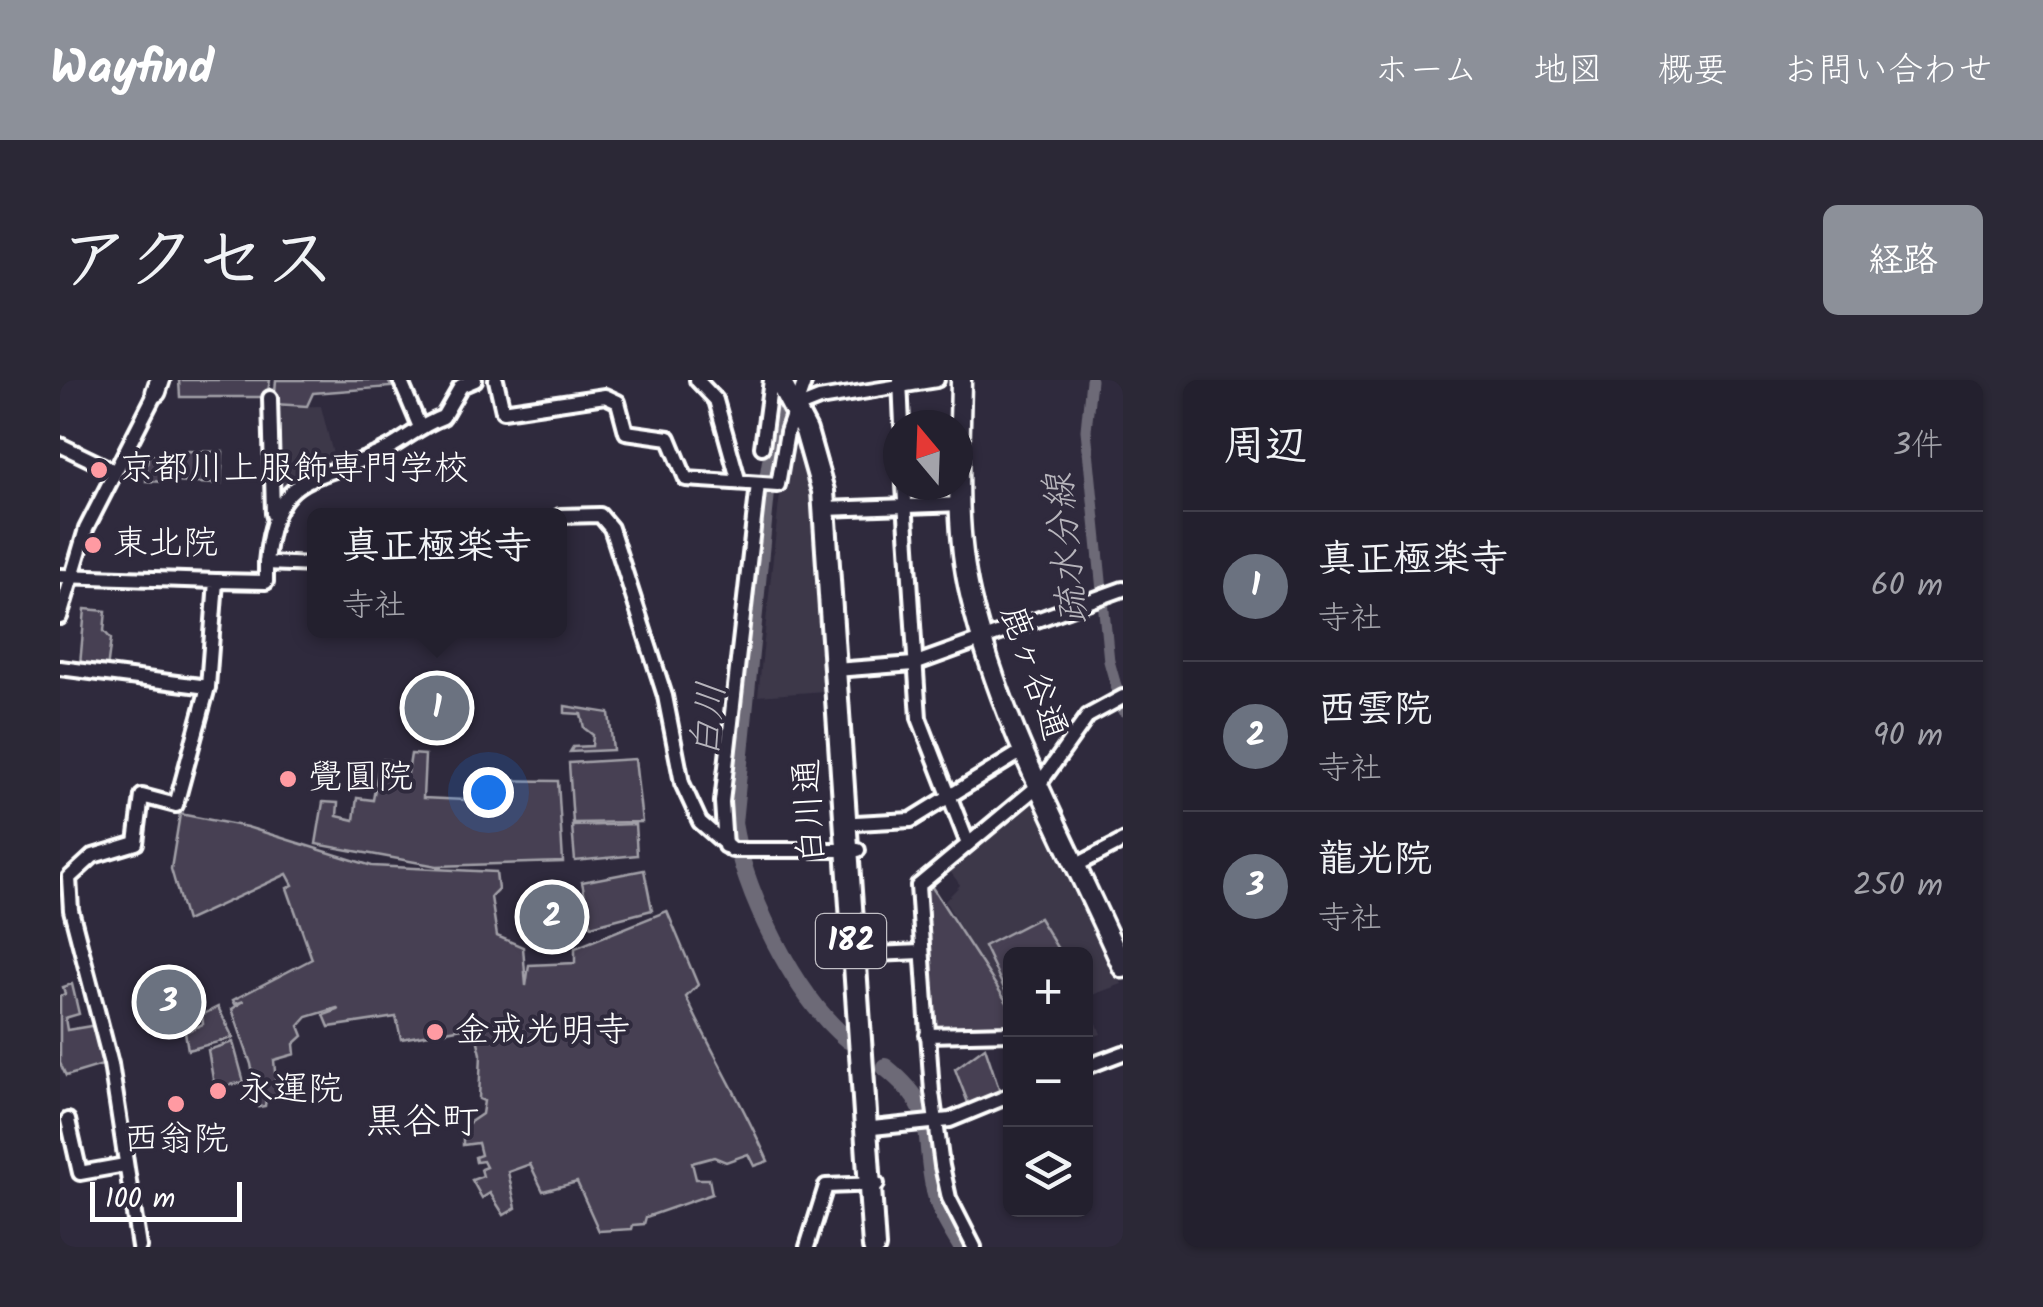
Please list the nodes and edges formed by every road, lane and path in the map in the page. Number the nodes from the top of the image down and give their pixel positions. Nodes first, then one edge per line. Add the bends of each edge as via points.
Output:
1 (400, 380) edge
2 (475, 380) edge
3 (496, 380) edge
4 (698, 380) edge
5 (937, 380) edge
6 (961, 380) edge
7 (900, 383) edge
8 (158, 386) edge
9 (792, 391) edge
10 (270, 398) dead end
11 (901, 410) edge
12 (419, 425) junction
13 (60, 446) edge
14 (762, 448) dead end
15 (112, 470) junction
16 (738, 478) junction
17 (764, 484) junction
18 (904, 500) edge
19 (962, 504) junction
20 (904, 506) junction
21 (831, 509) junction
22 (274, 514) junction
23 (567, 516) edge
24 (266, 563) junction
25 (307, 566) edge
26 (64, 576) edge
27 (216, 581) junction
28 (1123, 589) edge
29 (60, 617) edge
30 (982, 638) junction
31 (914, 664) junction
32 (60, 668) edge
33 (841, 669) junction
34 (208, 687) junction
35 (1120, 698) edge
36 (1024, 750) junction
37 (1038, 786) junction
38 (948, 797) junction
39 (856, 823) junction
40 (1123, 841) edge
41 (968, 844) junction
42 (733, 849) junction
43 (852, 850) junction
44 (1075, 866) junction
45 (66, 910) edge
46 (921, 952) junction
47 (859, 955) junction
48 (1122, 965) edge
49 (1003, 1033) edge
50 (927, 1035) junction
51 (1123, 1054) edge
52 (1093, 1065) edge
53 (1003, 1098) edge
54 (936, 1122) junction
55 (869, 1128) junction
56 (66, 1129) edge
57 (125, 1165) junction
58 (873, 1184) junction
59 (139, 1247) edge
60 (808, 1247) edge
61 (874, 1247) edge
62 (886, 1247) edge
63 (974, 1247) edge

1 - 12 street
2 - 12 street via 461,386 443,417
3 - 16 street via 504,411 605,396 618,402 626,432 669,438 686,479
4 - 16 street via 716,400
5 - 7 street
6 - 19 street, 鹿ヶ谷通
7 - 9 street
7 - 11 street
8 - 15 street
9 - 14 street
9 - 17 street via 778,485
9 - 21 main road, 白川通 / 182 via 829,454
10 - 22 street
12 - 22 street via 390,448 313,475
13 - 15 street
15 - 26 street
16 - 17 street
17 - 42 street via 725,771
18 - 20 street
19 - 20 street
19 - 30 street, 鹿ヶ谷通 via 969,590
20 - 21 street
20 - 31 street
21 - 33 main road, 白川通 / 182
22 - 24 street
23 - 42 street via 600,515 612,528 648,635 688,800 707,830
24 - 25 street
24 - 27 street via 266,582
26 - 27 street
26 - 29 street
27 - 34 street
28 - 30 street
30 - 31 street
30 - 36 street, 鹿ヶ谷通
31 - 33 street
31 - 38 street via 919,718
32 - 34 street
33 - 39 main road, 白川通 / 182
33 - 43 main road, 白川通 / 182
34 - 45 street via 176,806 142,796 136,843 78,866 69,878
35 - 37 street via 1082,722
36 - 37 street, 鹿ヶ谷通
36 - 38 street
37 - 41 street
37 - 44 street, 鹿ヶ谷通
38 - 39 street via 910,820
38 - 41 street
39 - 43 main road, 白川通 / 182
40 - 44 street
41 - 46 street via 918,886
42 - 43 street
43 - 47 main road, 白川通 / 182
44 - 48 street, 鹿ヶ谷通
45 - 57 street via 111,1064
46 - 47 street
46 - 50 street
47 - 55 main road, 白川通 / 182
49 - 50 street
50 - 54 street
51 - 52 street
53 - 54 street
54 - 55 street
54 - 63 street via 948,1198
55 - 58 main road, 白川通 / 182
56 - 57 street via 80,1173
57 - 59 street
58 - 60 street via 826,1186
58 - 61 main road, 白川通 / 182
58 - 62 main road, 白川通 / 182

